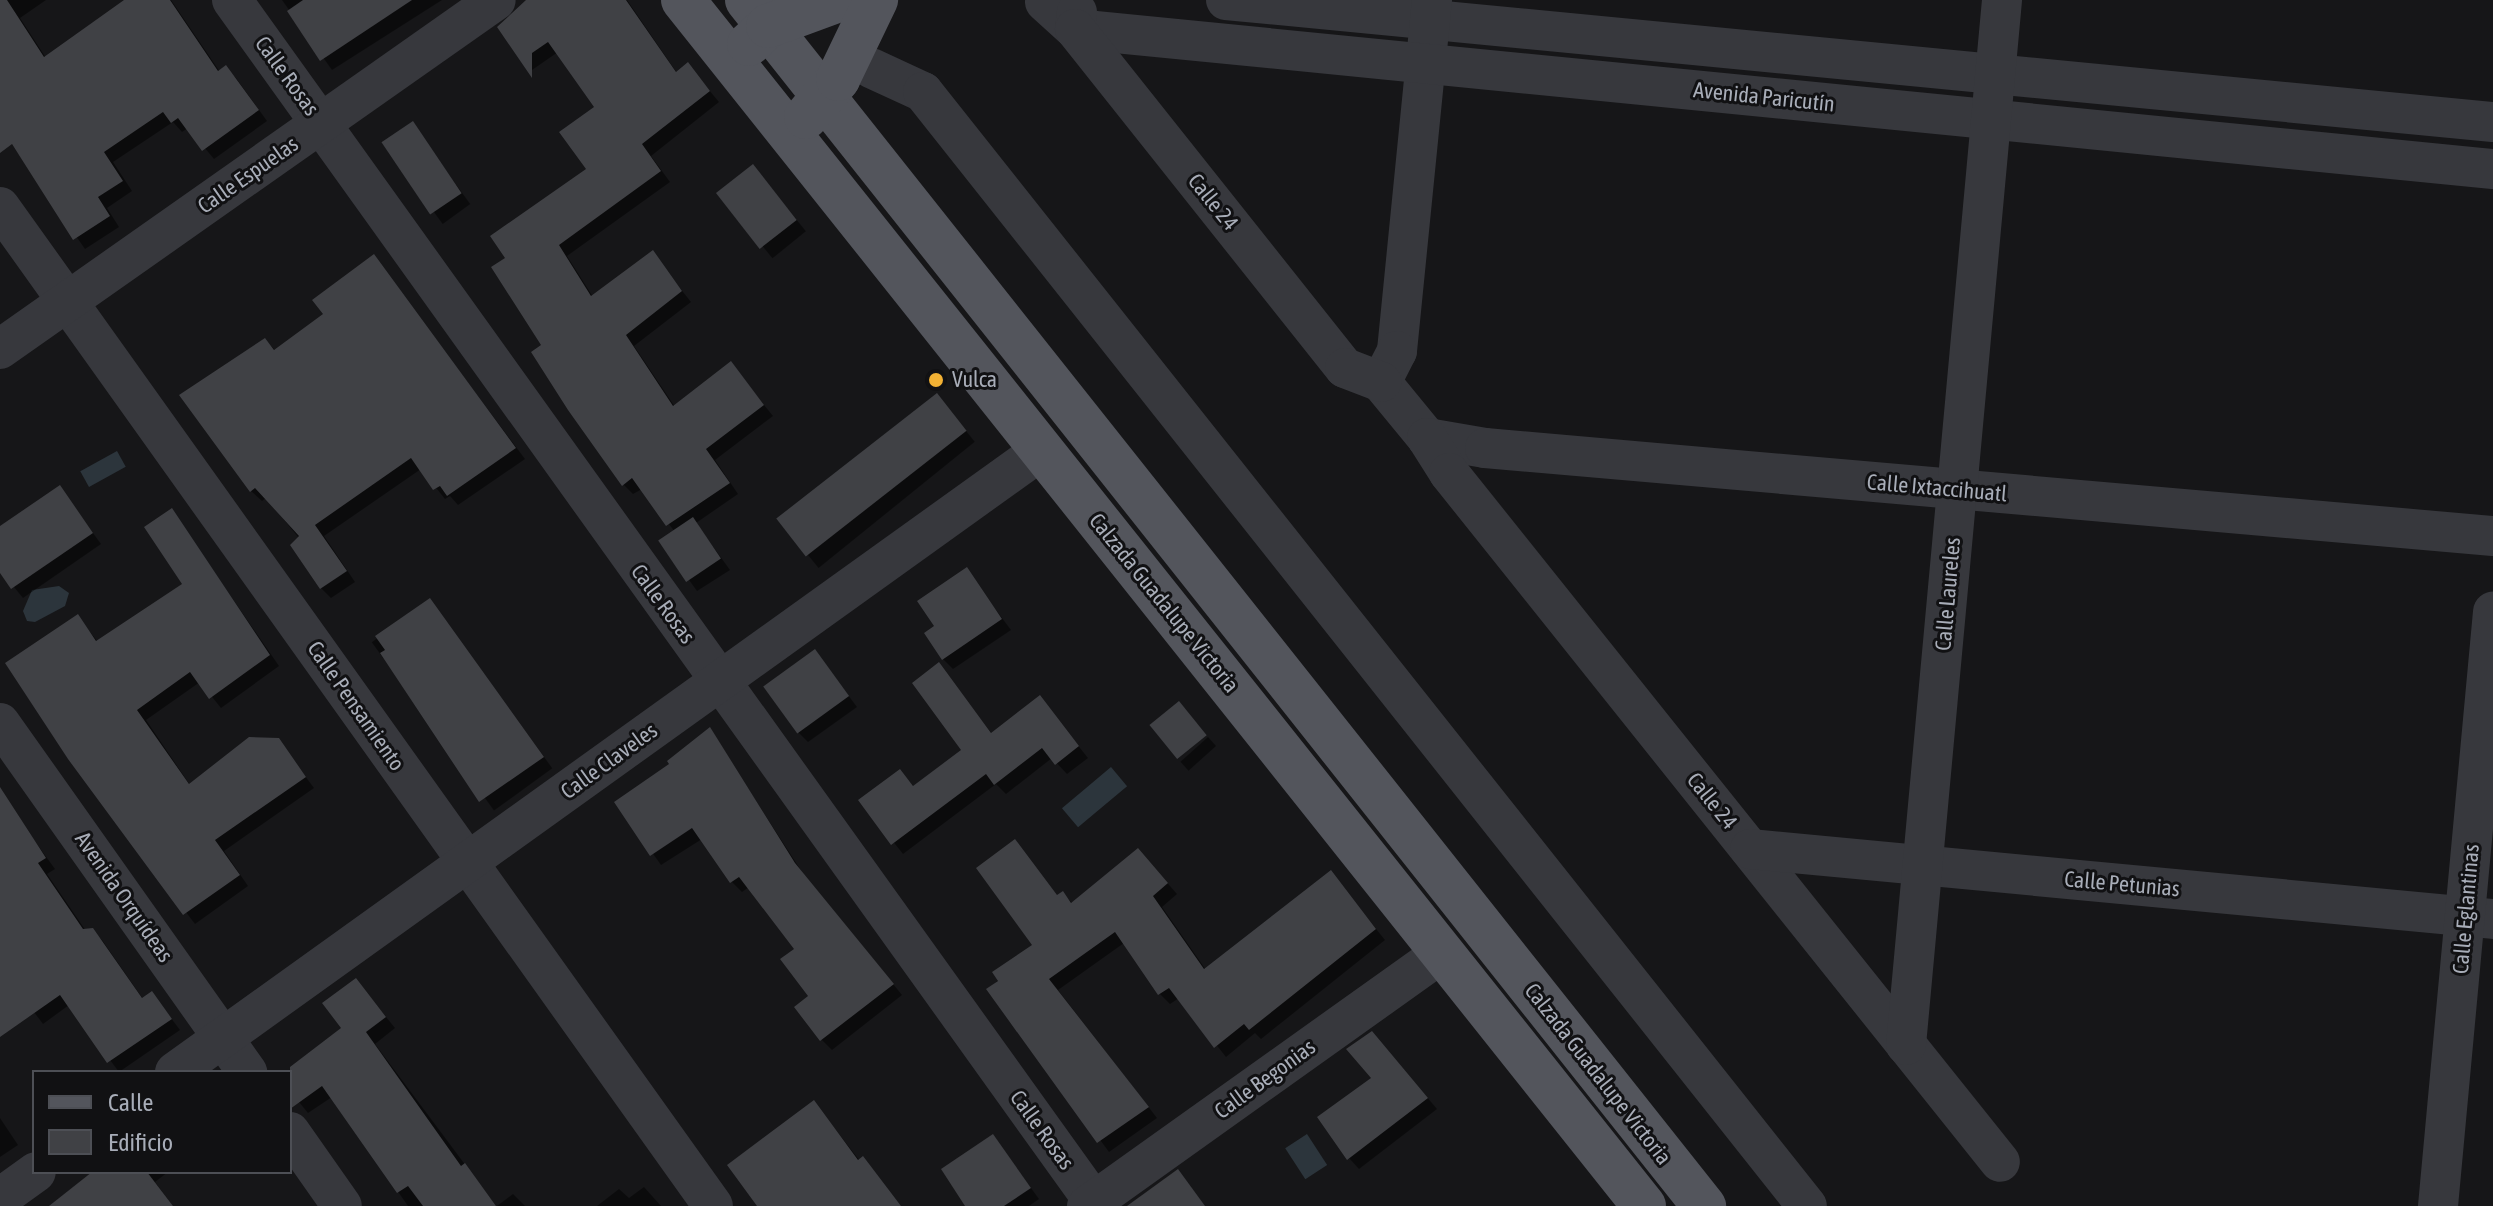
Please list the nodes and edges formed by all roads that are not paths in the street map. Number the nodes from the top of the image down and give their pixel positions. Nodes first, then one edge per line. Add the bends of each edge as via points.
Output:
1 (232, 0) edge
2 (496, 0) edge
3 (683, 0) edge
4 (839, 0) edge
5 (876, 0) edge
6 (883, 0) edge
7 (1226, 0) edge
8 (2002, 0) edge
9 (1055, 6) edge
10 (1431, 10) edge
11 (758, 13) edge
12 (731, 59) junction
13 (1426, 63) junction
14 (871, 68) junction
15 (1996, 74) junction
16 (826, 99) junction
17 (1991, 119) junction
18 (2493, 122) edge
19 (320, 123) junction
20 (789, 132) junction
21 (856, 137) junction
22 (2493, 169) edge
23 (0, 207) edge
24 (68, 301) junction
25 (0, 349) edge
26 (1388, 394) junction
27 (1427, 438) junction
28 (1042, 450) junction
29 (1958, 490) junction
30 (2493, 536) edge
31 (2493, 612) edge
32 (719, 682) junction
33 (0, 723) edge
34 (1750, 849) junction
35 (467, 862) junction
36 (1923, 865) junction
37 (2479, 917) edge
38 (1443, 952) junction
39 (223, 1038) junction
40 (1906, 1045) junction
41 (178, 1070) edge
42 (246, 1070) edge
43 (292, 1135) edge
44 (2000, 1162) dead end
45 (33, 1174) edge
46 (0, 1198) edge
47 (1092, 1204) edge
48 (342, 1206) edge
49 (713, 1206) edge
50 (1644, 1206) edge
51 (1704, 1206) edge
52 (1807, 1206) edge
53 (2438, 1206) edge

1 - 19 street, Calle Rosas
2 - 19 street, Calle Espuelas
3 - 12 main road, Calzada Guadalupe Victoria
4 - 11 main road
5 - 16 main road
6 - 14 main road
7 - 10 street, Avenida Paricutín
8 - 15 street, Calle Laureles
9 - 13 street, Avenida Paricutín
9 - 26 street, Calle 24 via 1345,368
10 - 13 street
10 - 15 street, Avenida Paricutín
11 - 12 main road
11 - 16 main road, Calzada Guadalupe Victoria
12 - 20 main road, Calzada Guadalupe Victoria
13 - 17 street, Avenida Paricutín
13 - 26 street via 1397,351
14 - 21 main road
14 - 52 street via 923,92
15 - 17 street, Calle Laureles
15 - 18 street, Avenida Paricutín
16 - 20 main road
16 - 21 main road, Calzada Guadalupe Victoria
17 - 22 street, Avenida Paricutín
17 - 29 street, Calle Laureles
19 - 24 street, Calle Espuelas
19 - 32 street, Calle Rosas
20 - 28 main road, Calzada Guadalupe Victoria
21 - 51 main road, Calzada Guadalupe Victoria
23 - 24 street, Calle Pensamiento
24 - 25 street, Calle Espuelas
24 - 35 street, Calle Pensamiento
26 - 27 street
27 - 29 street, Calle Ixtaccihuatl via 1485,448
27 - 34 street, Calle 24 via 1449,473
28 - 32 street, Calle Claveles
28 - 38 main road, Calzada Guadalupe Victoria
29 - 30 street, Calle Ixtaccihuatl
29 - 36 street, Calle Laureles
31 - 37 street, Calle Eglantinas
32 - 35 street, Calle Claveles
32 - 47 street, Calle Rosas
33 - 39 street, Avenida Orquídeas
34 - 36 street, Calle Petunias
34 - 40 street, Calle 24
35 - 39 street, Calle Claveles
35 - 49 street, Calle Pensamiento
36 - 37 street, Calle Petunias
36 - 40 street, Calle Laureles
37 - 53 street, Calle Eglantinas
38 - 47 street, Calle Begonias
38 - 50 main road, Calzada Guadalupe Victoria
39 - 41 street, Calle Claveles
39 - 42 street, Avenida Orquídeas
40 - 44 street, Calle 24
43 - 48 street
45 - 46 street

